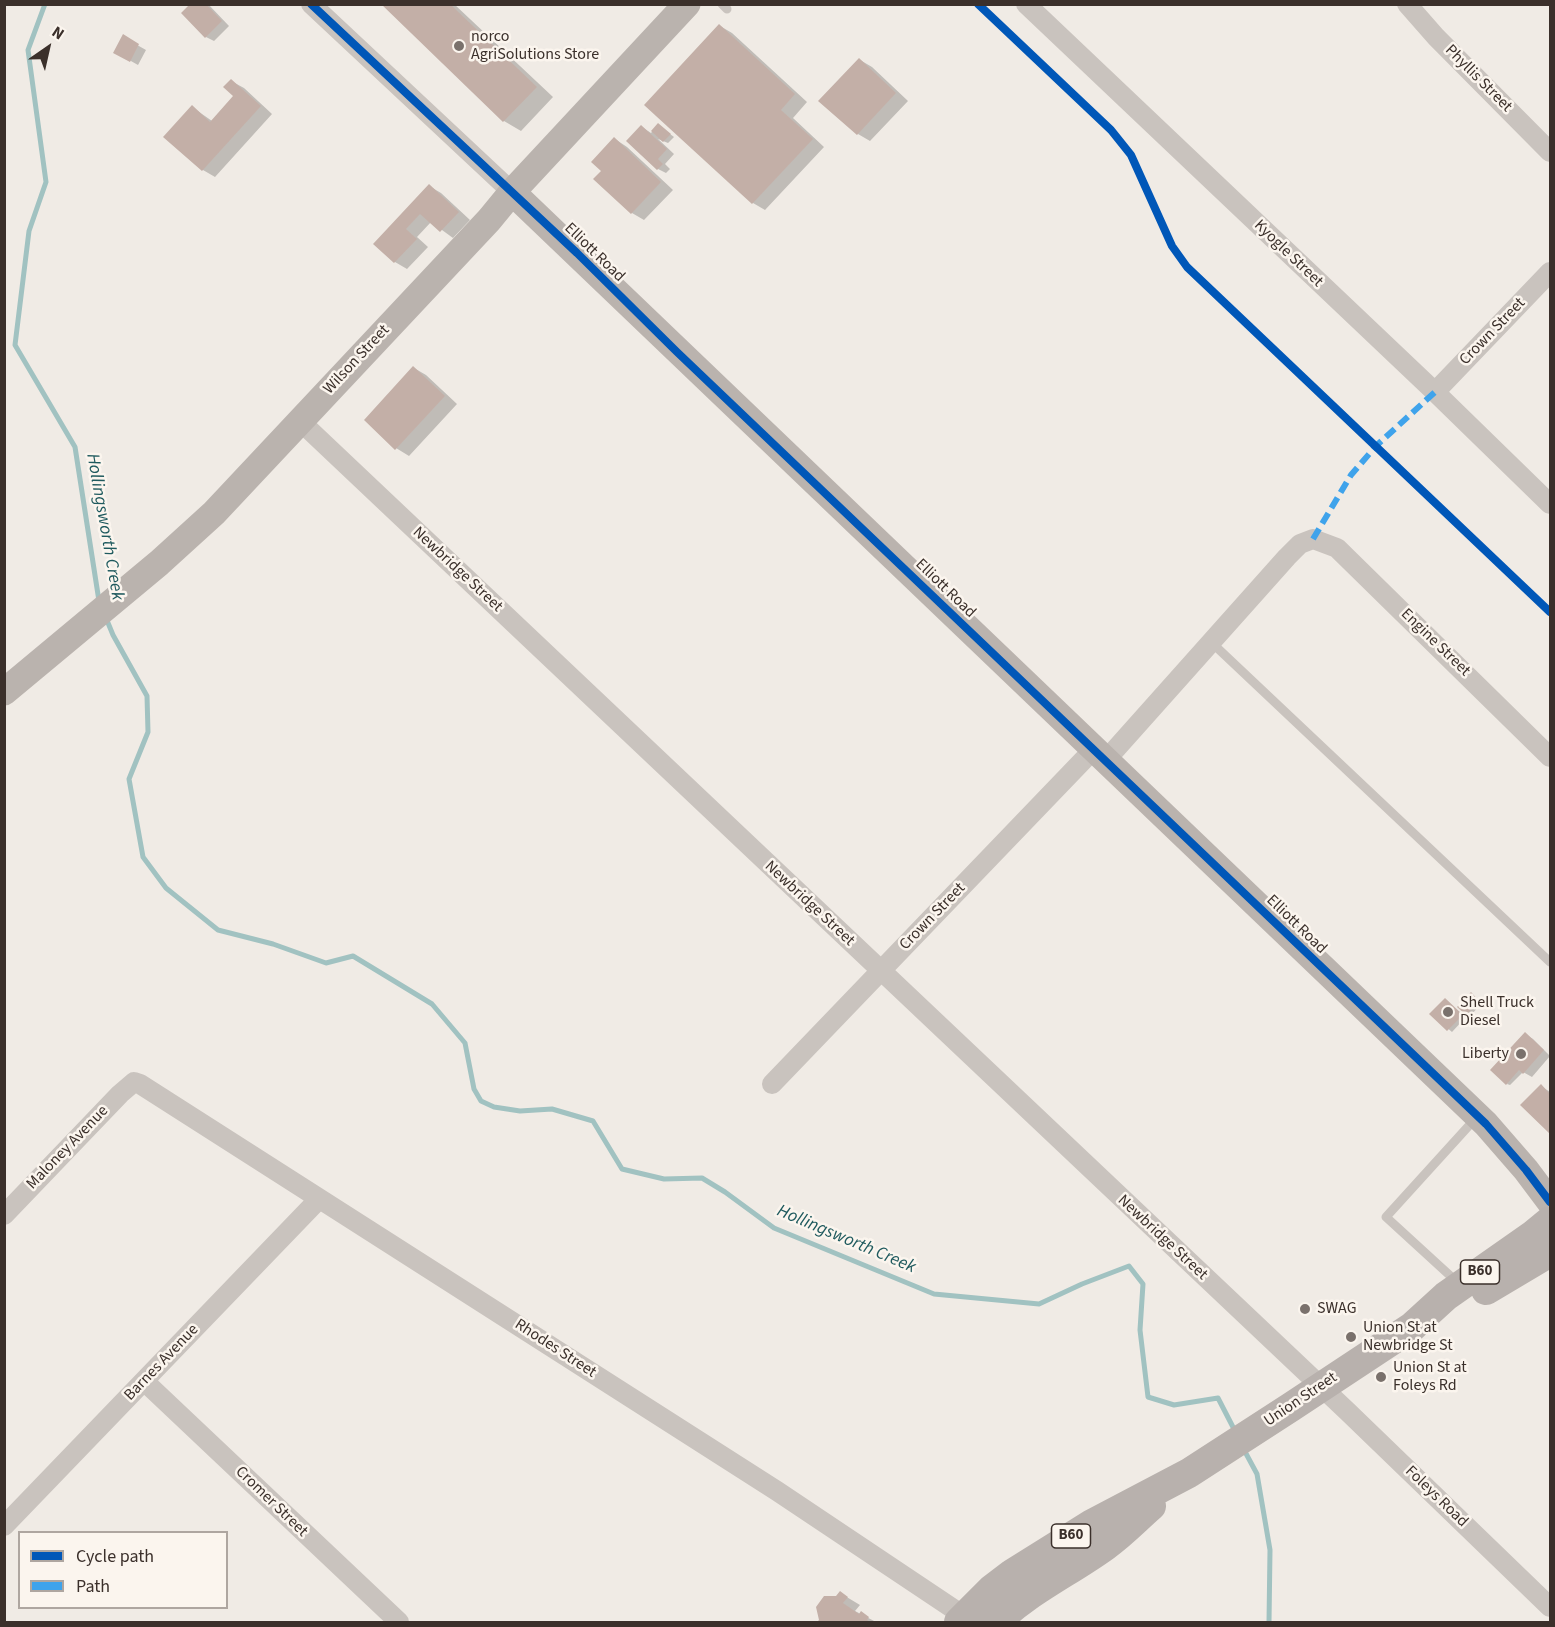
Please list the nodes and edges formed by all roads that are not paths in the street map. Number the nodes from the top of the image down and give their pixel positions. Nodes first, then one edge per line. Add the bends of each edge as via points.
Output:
1 (311, 4) edge
2 (1026, 4) edge
3 (1407, 4) edge
4 (686, 5) edge
5 (1551, 152) edge
6 (512, 192) junction
7 (1551, 272) edge
8 (1435, 392) junction
9 (300, 421) junction
10 (1551, 504) edge
11 (1312, 539) joint
12 (1210, 642) junction
13 (4, 692) edge
14 (1099, 755) junction
15 (1551, 757) edge
16 (1551, 962) edge
17 (880, 972) junction
18 (134, 1082) joint
19 (772, 1084) dead end
20 (1482, 1120) junction
21 (1551, 1170) edge
22 (319, 1199) junction
23 (1551, 1202) edge
24 (4, 1215) edge
25 (1551, 1221) edge
26 (1551, 1252) edge
27 (1461, 1286) junction
28 (1412, 1327) junction
29 (144, 1382) junction
30 (1320, 1387) junction
31 (1189, 1473) junction
32 (4, 1526) edge
33 (1551, 1607) edge
34 (965, 1620) edge
35 (399, 1623) edge
36 (996, 1623) edge

1 - 6 street, Elliott Road
2 - 8 street, Kyogle Street
3 - 5 street, Phyllis Street
4 - 6 street, Wilson Street
6 - 9 street, Wilson Street
6 - 14 street, Elliott Road
7 - 8 street, Crown Street
8 - 10 street, Kyogle Street
9 - 13 street, Wilson Street via 214,513
9 - 17 street, Newbridge Street
11 - 12 street, Crown Street via 1287,557
11 - 15 street, Engine Street via 1337,548
12 - 14 street, Crown Street
12 - 16 lane
14 - 17 street, Crown Street
14 - 20 street, Elliott Road
17 - 19 street, Crown Street
17 - 30 street, Newbridge Street
18 - 22 street, Rhodes Street
18 - 24 street, Maloney Avenue
20 - 21 street, Elliott Road
20 - 23 street, Elliott Road
20 - 27 lane via 1386,1217
22 - 29 street, Barnes Avenue
22 - 34 street, Rhodes Street via 777,1491
25 - 27 main road, Union Street / B60
26 - 28 main road, Union Street / B60 via 1458,1307
27 - 28 main road, Union Street / B60
28 - 30 main road, Union Street / B60
29 - 32 street, Barnes Avenue
29 - 35 street, Cromer Street
30 - 31 main road, Union Street / B60
30 - 33 street, Foleys Road
31 - 34 main road, Union Street / B60 via 1048,1549 991,1590
31 - 36 main road, Union Street / B60 via 1107,1545 1035,1591

